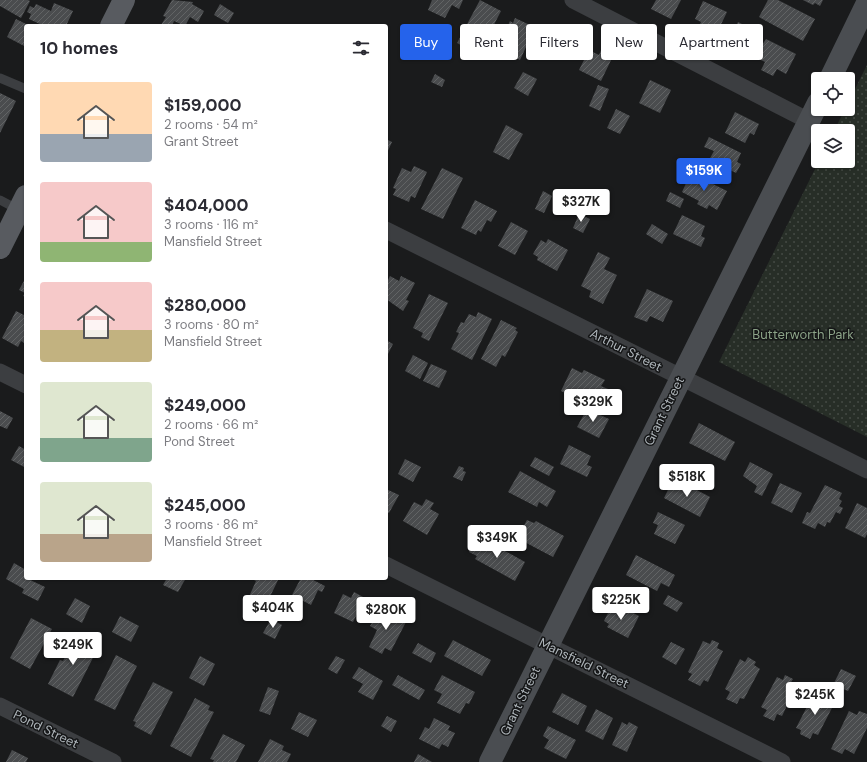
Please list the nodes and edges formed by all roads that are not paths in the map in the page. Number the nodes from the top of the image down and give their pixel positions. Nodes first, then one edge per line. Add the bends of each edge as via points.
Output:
1 (124, 0) edge
2 (573, 0) edge
3 (867, 3) edge
4 (112, 24) edge
5 (833, 72) edge
6 (0, 78) edge
7 (24, 88) edge
8 (811, 111) edge
9 (812, 116) edge
10 (15, 202) edge
11 (388, 231) edge
12 (0, 248) edge
13 (0, 372) edge
14 (680, 378) junction
15 (24, 384) edge
16 (867, 470) edge
17 (388, 565) edge
18 (548, 645) junction
19 (0, 706) edge
20 (113, 762) edge
21 (490, 762) edge
22 (782, 762) edge

1 - 4 main road
2 - 8 street
3 - 5 street
6 - 7 lane
9 - 14 street, Grant Street
10 - 12 main road
11 - 14 street, Arthur Street
13 - 15 street
14 - 16 street, Arthur Street
14 - 18 street, Grant Street
17 - 18 street, Mansfield Street
18 - 21 street, Grant Street
18 - 22 street, Mansfield Street
19 - 20 street, Pond Street

